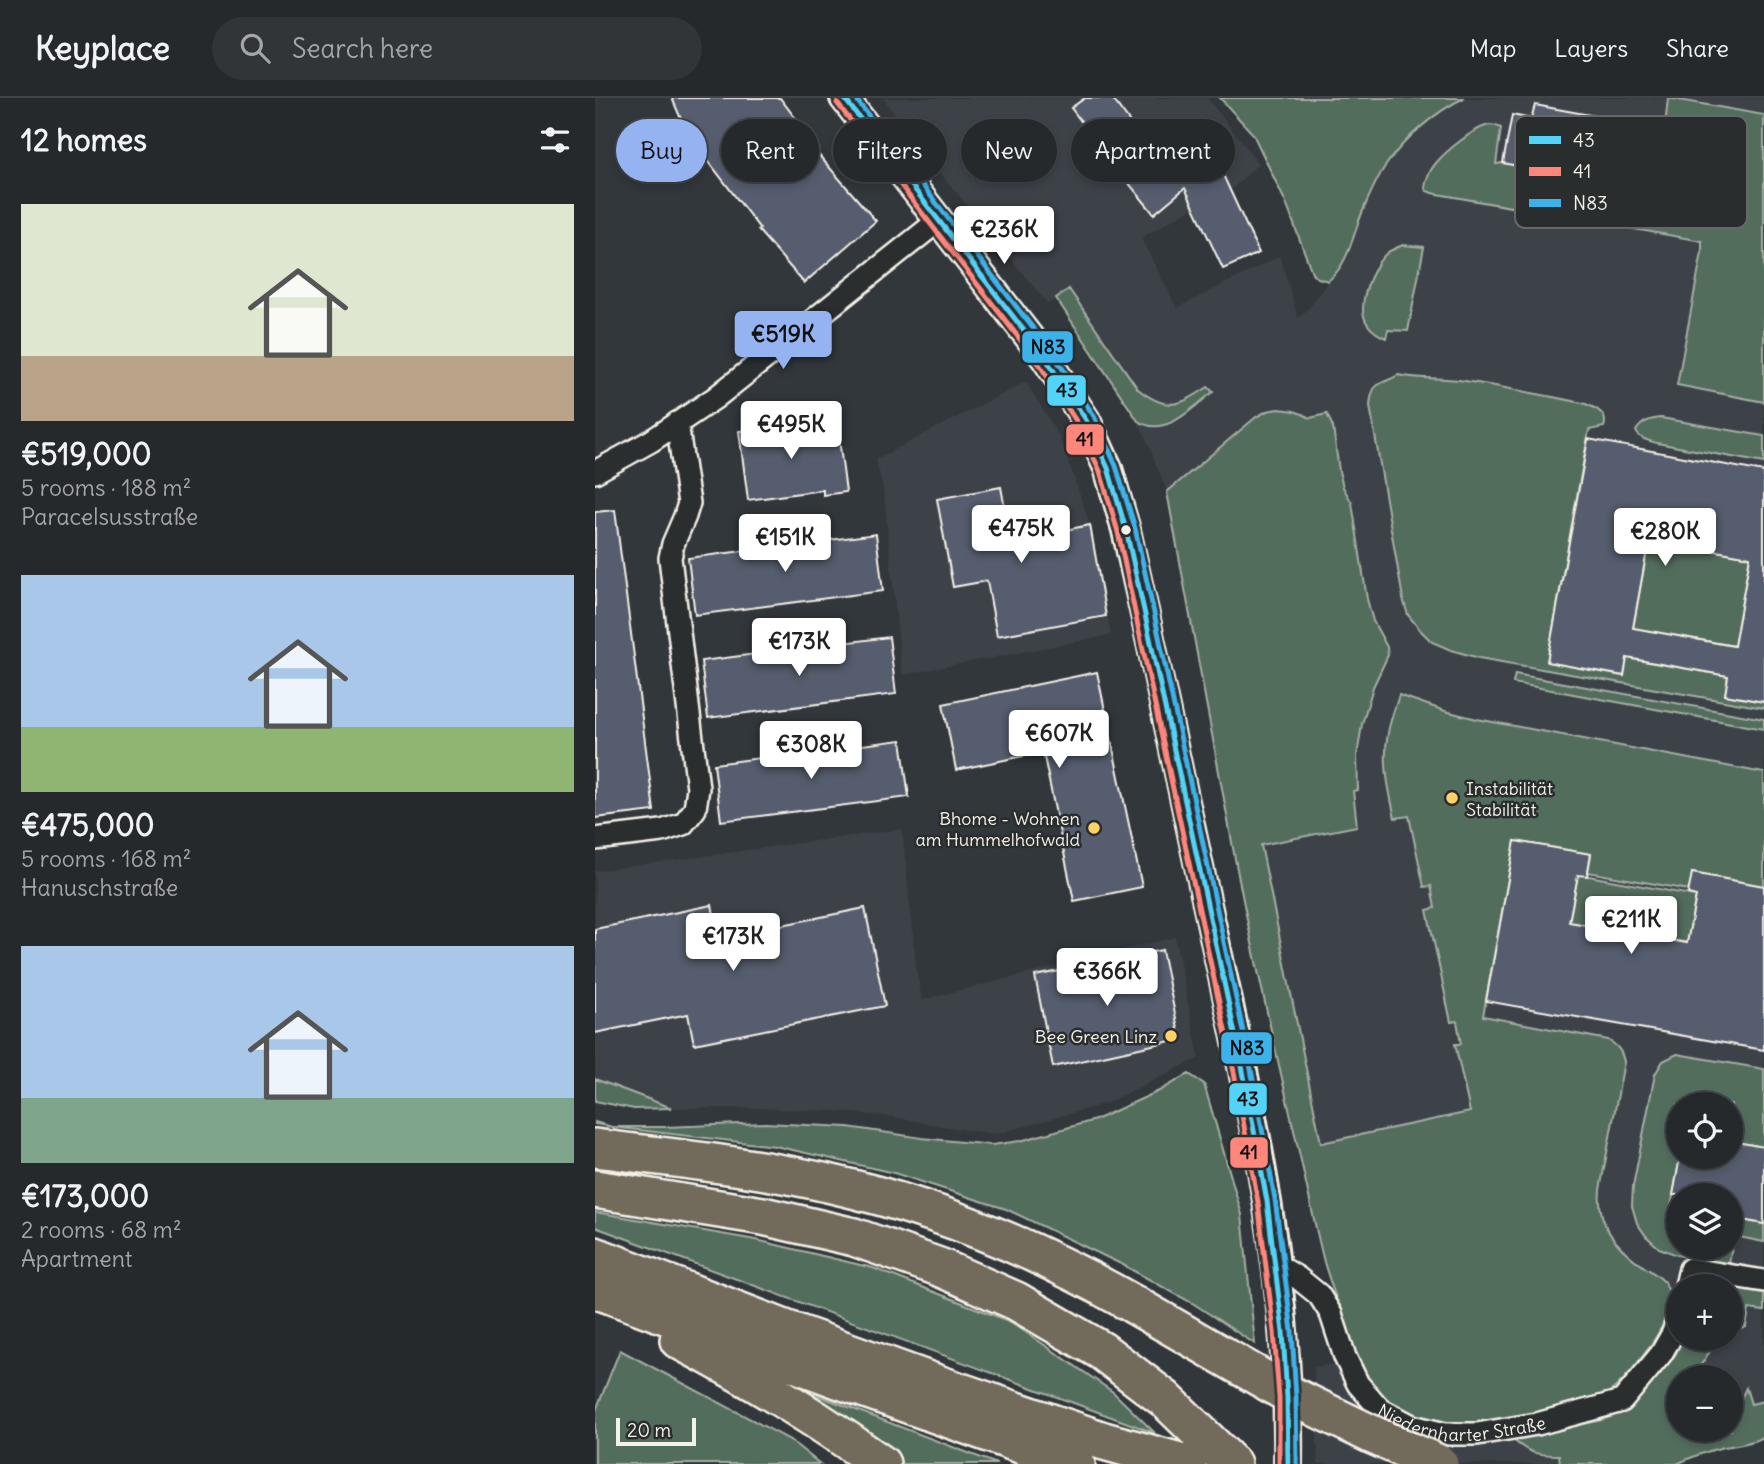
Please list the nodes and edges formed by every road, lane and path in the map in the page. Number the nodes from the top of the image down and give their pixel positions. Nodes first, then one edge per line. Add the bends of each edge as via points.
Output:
1 (843, 98) edge
2 (939, 221) junction
3 (677, 424) junction
4 (595, 472) edge
5 (595, 839) edge
6 (595, 1148) edge
7 (595, 1189) edge
8 (595, 1256) edge
9 (1277, 1265) junction
10 (1689, 1274) edge
11 (1718, 1274) edge
12 (1743, 1278) edge
13 (1764, 1282) edge
14 (595, 1289) edge
15 (595, 1294) edge
16 (1666, 1345) edge
17 (881, 1464) edge
18 (1076, 1464) edge
19 (1187, 1464) edge
20 (1232, 1464) edge
21 (1288, 1464) edge
22 (1439, 1464) edge

1 - 2 street
2 - 3 street
2 - 9 street via 1061,380 1108,468 1131,550 1238,1044
3 - 4 street
3 - 5 street via 689,503 670,558 698,788 695,809 683,824 661,831
6 - 22 highway, bridge via 832,1184 976,1227 1081,1275 1294,1397
7 - 20 highway via 763,1216 853,1237 939,1267 1016,1301 1102,1351 1165,1399
8 - 19 highway via 943,1386
9 - 16 street, Niedernharter Straße via 1319,1295 1358,1384 1380,1409 1412,1426 1444,1434 1477,1434 1537,1424 1622,1401
9 - 21 street
10 - 11 street via 1690,1269
12 - 13 street
14 - 18 highway
15 - 17 highway via 772,1391

